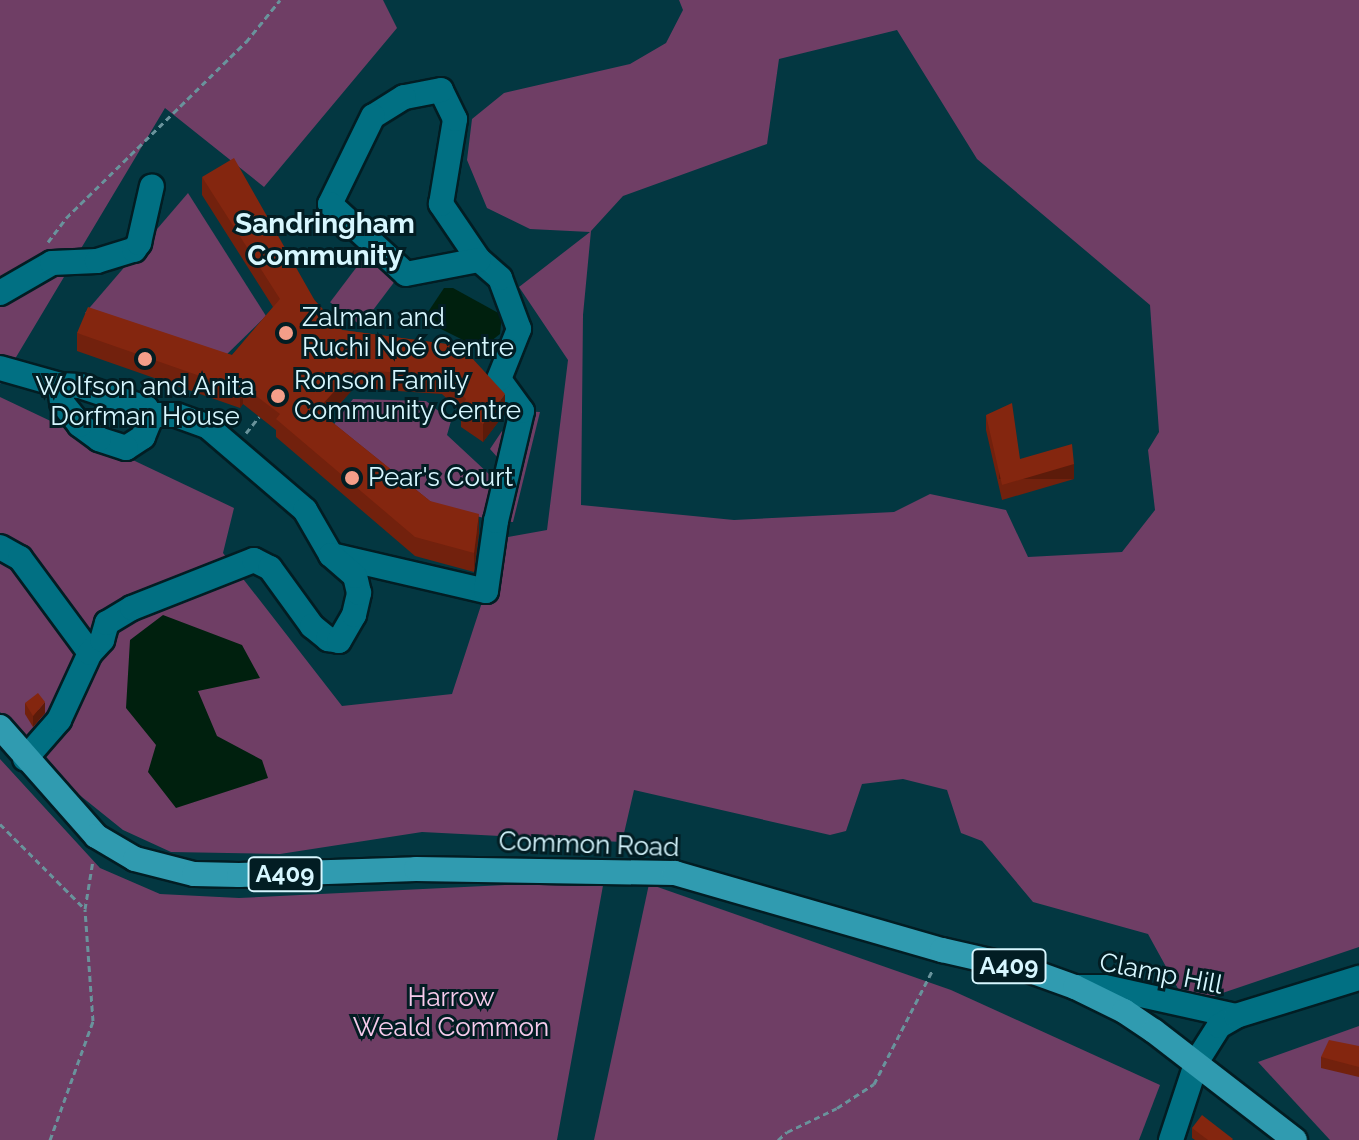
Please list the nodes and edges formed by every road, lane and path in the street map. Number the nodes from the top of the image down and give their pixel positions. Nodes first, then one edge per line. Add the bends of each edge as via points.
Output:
1 (280, 0) edge
2 (152, 186) dead end
3 (46, 244) dead end
4 (479, 260) junction
5 (0, 293) edge
6 (0, 368) edge
7 (60, 385) junction
8 (150, 415) junction
9 (0, 547) edge
10 (331, 555) junction
11 (90, 653) junction
12 (0, 727) edge
13 (25, 759) junction
14 (0, 824) edge
15 (96, 836) junction
16 (85, 909) junction
17 (942, 950) junction
18 (1359, 978) edge
19 (1075, 987) junction
20 (1236, 1016) junction
21 (1197, 1061) junction
22 (1291, 1139) edge
23 (50, 1140) edge
24 (778, 1140) edge
25 (1171, 1140) edge

1 - 3 path via 246,42 66,218
2 - 5 street via 134,250 97,261 52,263
4 - 4 street via 441,204 455,119 441,90 404,97 373,116 330,204 406,274
4 - 10 street via 500,278 519,329 499,379 522,411 486,591
6 - 7 street
7 - 8 street via 80,386 146,408
7 - 8 street via 70,414 113,446 126,448 138,442
8 - 10 street via 176,415 207,426 305,510
9 - 11 street via 20,558
10 - 11 street via 355,576 359,593 339,641 312,626 270,568 254,560 122,613 107,623 102,640
11 - 13 street via 59,720
12 - 13 main road, Common Road / A409
13 - 15 main road, Common Road / A409
14 - 16 path
15 - 16 path
15 - 17 main road, Common Road / A409 via 135,859 194,874 416,869 675,873
16 - 23 path via 93,1021
17 - 19 main road, Common Road / A409
17 - 24 path via 874,1084
18 - 20 street, Clamp Hill
19 - 20 street, Clamp Hill via 1105,987
19 - 21 main road, Common Road / A409 via 1124,1011
20 - 21 street, Clamp Hill via 1219,1026
21 - 22 main road, A409
21 - 25 street, Clamp Hill

